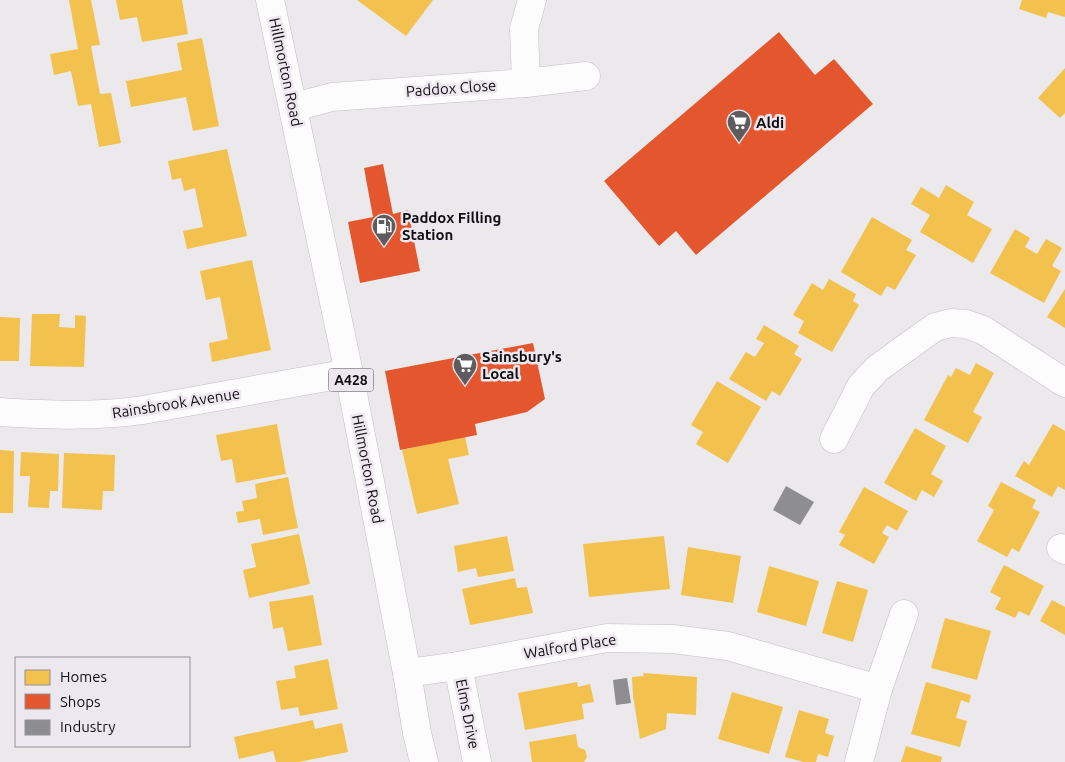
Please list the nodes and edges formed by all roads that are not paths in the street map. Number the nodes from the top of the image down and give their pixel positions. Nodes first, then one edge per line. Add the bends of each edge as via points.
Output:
1 (270, 0) edge
2 (532, 0) edge
3 (586, 76) dead end
4 (526, 83) junction
5 (294, 107) junction
6 (349, 373) junction
7 (1065, 383) edge
8 (0, 412) edge
9 (834, 439) dead end
10 (904, 614) dead end
11 (458, 666) junction
12 (407, 673) junction
13 (878, 690) junction
14 (424, 762) edge
15 (477, 762) edge
16 (859, 762) edge

1 - 5 main road, Hillmorton Road / A428
2 - 4 main road via 524,29
3 - 4 main road, Paddox Close
4 - 5 main road, Paddox Close via 332,97
5 - 6 main road, Hillmorton Road / A428
6 - 8 main road, Rainsbrook Avenue via 113,414 73,416
6 - 12 main road, Hillmorton Road / A428
7 - 9 main road via 983,330 951,323 935,327 878,368 861,386
10 - 13 main road
11 - 12 main road, Walford Place
11 - 13 main road, Walford Place via 607,638 672,639 728,646
11 - 15 main road, Elms Drive
12 - 14 main road, Hillmorton Road / A428
13 - 16 main road

